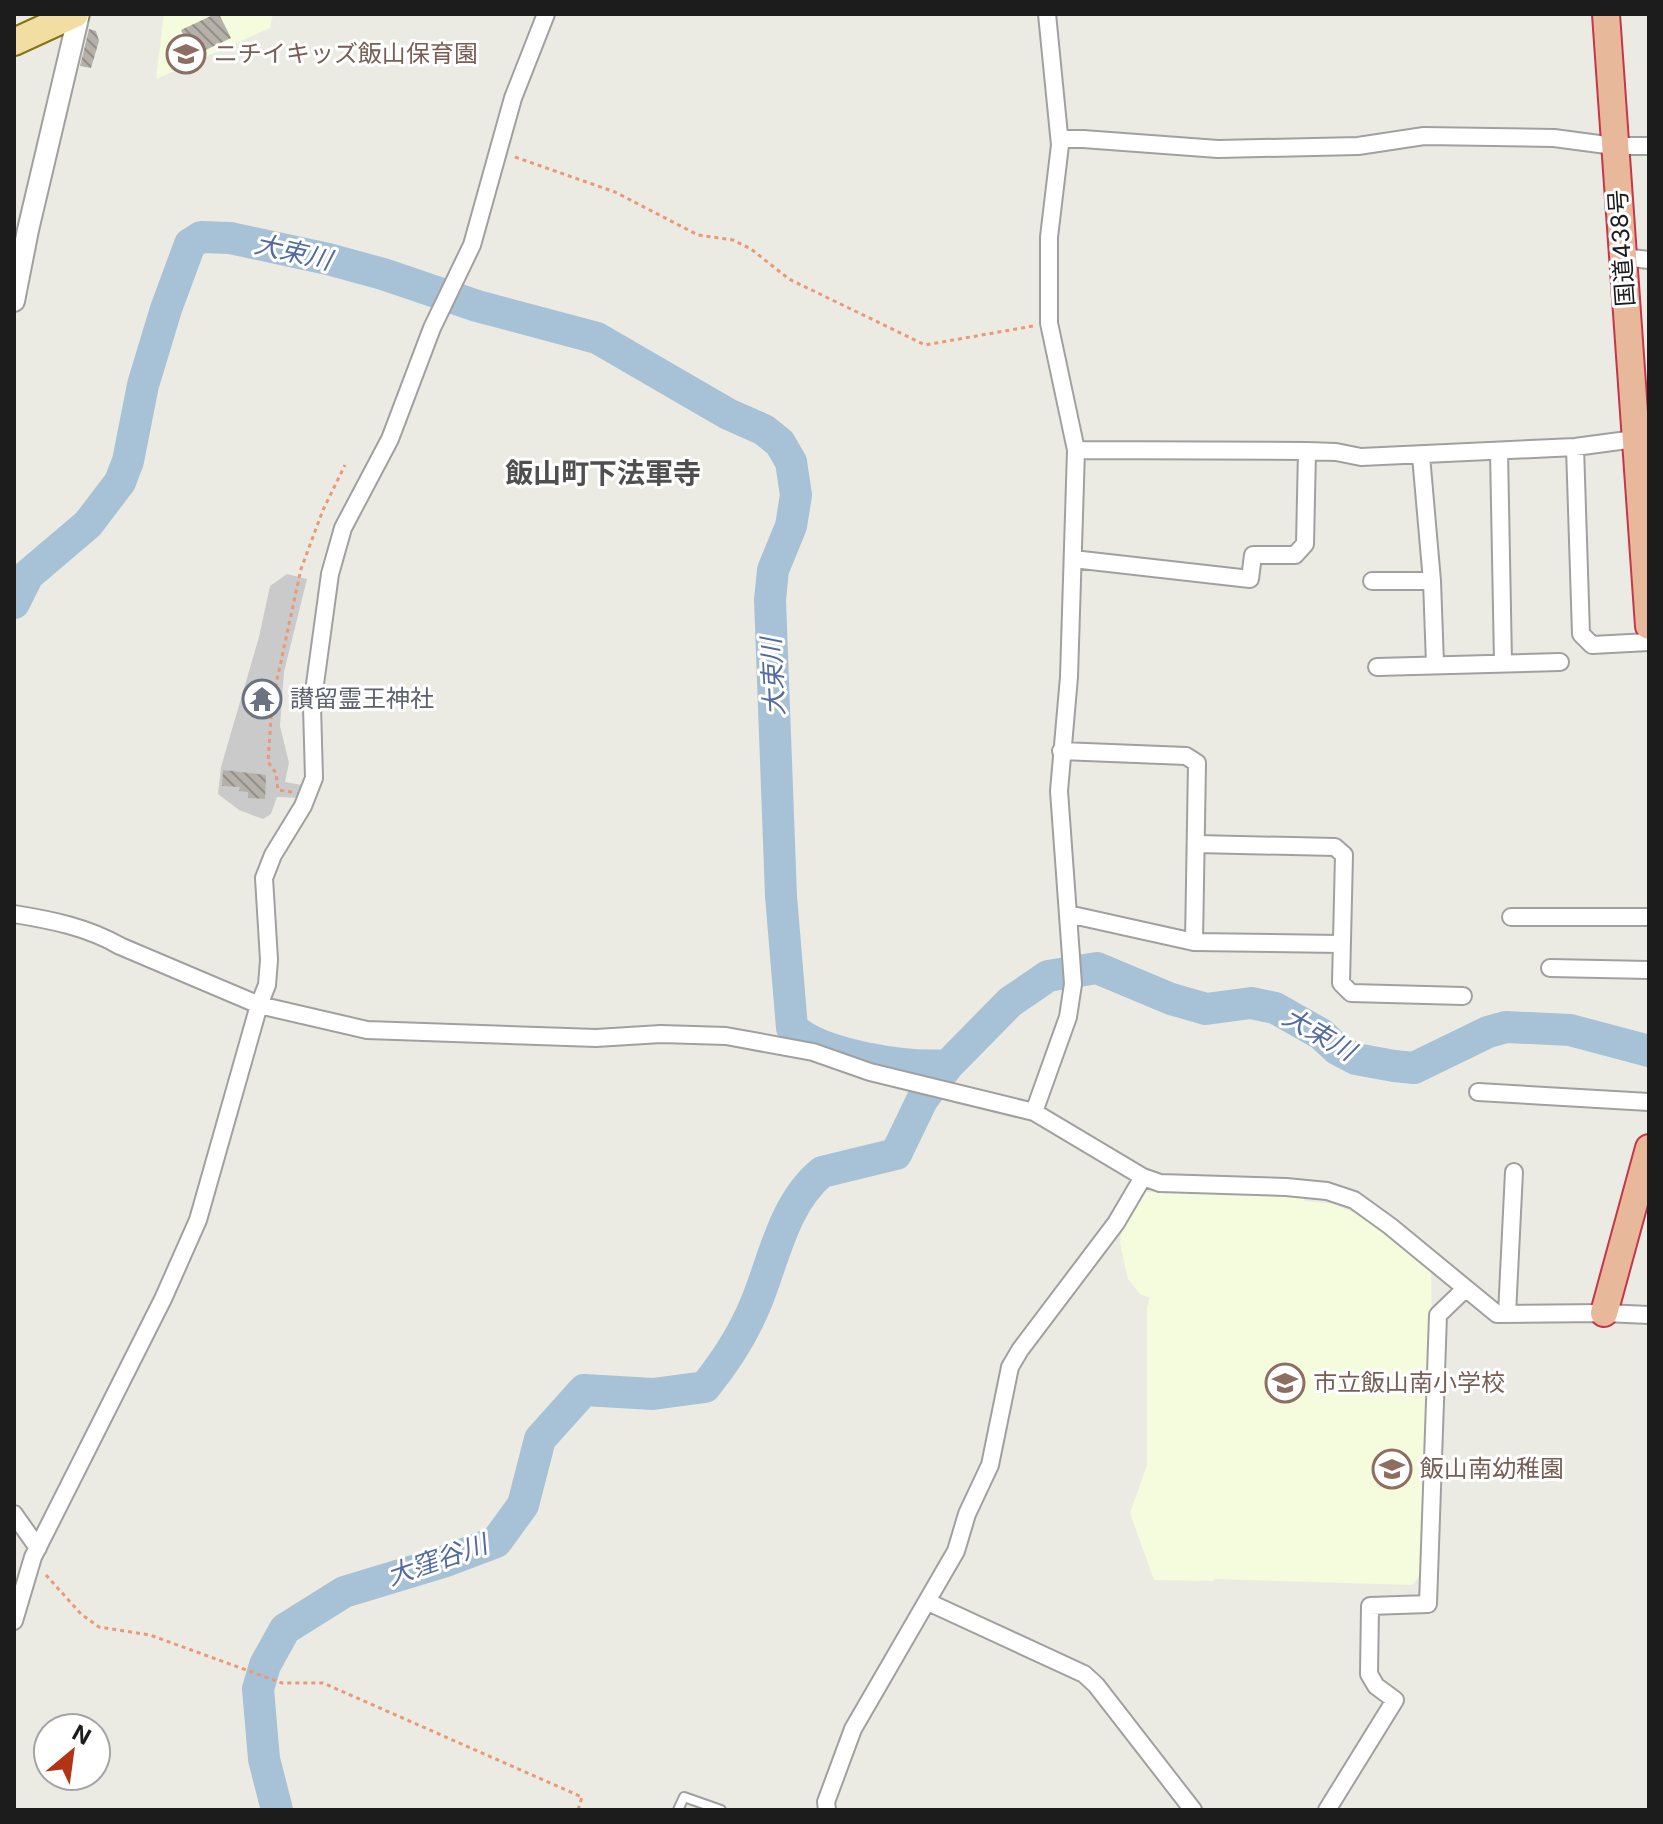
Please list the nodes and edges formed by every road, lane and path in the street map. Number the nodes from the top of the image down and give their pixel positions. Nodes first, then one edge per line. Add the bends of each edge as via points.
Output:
1 (77, 14) edge
2 (546, 14) edge
3 (1047, 14) edge
4 (1606, 14) edge
5 (14, 42) edge
6 (1060, 139) junction
7 (1614, 146) junction
8 (1649, 146) edge
9 (498, 151) junction
10 (1622, 257) junction
11 (1649, 260) edge
12 (14, 301) edge
13 (1049, 323) junction
14 (1635, 439) junction
15 (1575, 447) junction
16 (1076, 450) junction
17 (1307, 451) junction
18 (1499, 451) junction
19 (1421, 456) junction
20 (345, 465) dead end
21 (1073, 559) junction
22 (1372, 581) dead end
23 (1432, 581) junction
24 (1649, 626) edge
25 (1649, 642) edge
26 (1503, 662) junction
27 (1560, 662) dead end
28 (1435, 664) junction
29 (1377, 667) dead end
30 (1061, 751) junction
31 (294, 792) dead end
32 (1196, 844) junction
33 (14, 914) edge
34 (1068, 914) junction
35 (1511, 917) dead end
36 (1649, 917) edge
37 (1194, 942) junction
38 (1341, 944) junction
39 (1550, 968) dead end
40 (1649, 970) edge
41 (1463, 996) dead end
42 (259, 1005) junction
43 (1478, 1092) dead end
44 (1649, 1102) edge
45 (1034, 1112) junction
46 (1649, 1148) edge
47 (1514, 1172) dead end
48 (1143, 1177) junction
49 (1465, 1289) junction
50 (1604, 1313) junction
51 (1507, 1314) junction
52 (1649, 1315) edge
53 (14, 1514) edge
54 (36, 1553) junction
55 (928, 1602) junction
56 (14, 1621) edge
57 (578, 1810) edge
58 (678, 1810) edge
59 (721, 1810) edge
60 (827, 1810) edge
61 (1193, 1810) edge
62 (1327, 1810) edge

1 - 5 main road
1 - 12 street
2 - 9 street
3 - 6 street
4 - 7 highway, 国道438号
6 - 7 street via 1218,149 1358,146 1424,136 1554,138
6 - 13 street via 1049,237
7 - 8 street
7 - 10 highway, 国道438号
9 - 13 path via 615,192 698,235 733,240 789,279 925,345
9 - 42 street via 472,245 432,328 390,439 343,528 330,574 312,706 314,778 264,878 269,960
10 - 11 street
10 - 14 highway, 国道438号
13 - 16 street
14 - 15 street
14 - 24 highway, 国道438号
15 - 18 street
15 - 25 street via 1581,634 1592,645
16 - 17 street
16 - 21 street
17 - 19 street
17 - 21 street via 1305,544 1295,555 1253,555 1250,579
18 - 19 street
18 - 26 street
19 - 23 street
20 - 31 path via 301,569 272,703 268,762 278,790
21 - 30 street
22 - 23 street
23 - 28 street
26 - 27 street
26 - 28 street
28 - 29 street
30 - 32 street via 1186,756 1197,763
30 - 34 street
32 - 37 street
32 - 38 street via 1335,847 1344,855
33 - 42 street via 101,935
34 - 37 street
34 - 45 street via 1073,984 1068,1017
35 - 36 street
37 - 38 street
38 - 41 street via 1341,983 1351,993
39 - 40 street
42 - 45 street via 367,1030 596,1038 726,1036 813,1052 870,1072
42 - 54 street via 198,1220
43 - 44 street
45 - 48 street
46 - 50 highway
47 - 51 street
48 - 49 street via 1160,1183 1327,1191 1354,1200
48 - 55 street via 1116,1223 1010,1367 990,1465 956,1551
49 - 51 street via 1497,1314
49 - 62 street via 1438,1315 1428,1604 1370,1606 1369,1674 1395,1700
50 - 51 street
50 - 52 street
53 - 54 street
54 - 56 street
54 - 57 path via 81,1614 99,1627 150,1635 282,1683 323,1683 582,1797
55 - 60 street via 853,1729
55 - 61 street via 1084,1674
58 - 59 lane via 684,1797

